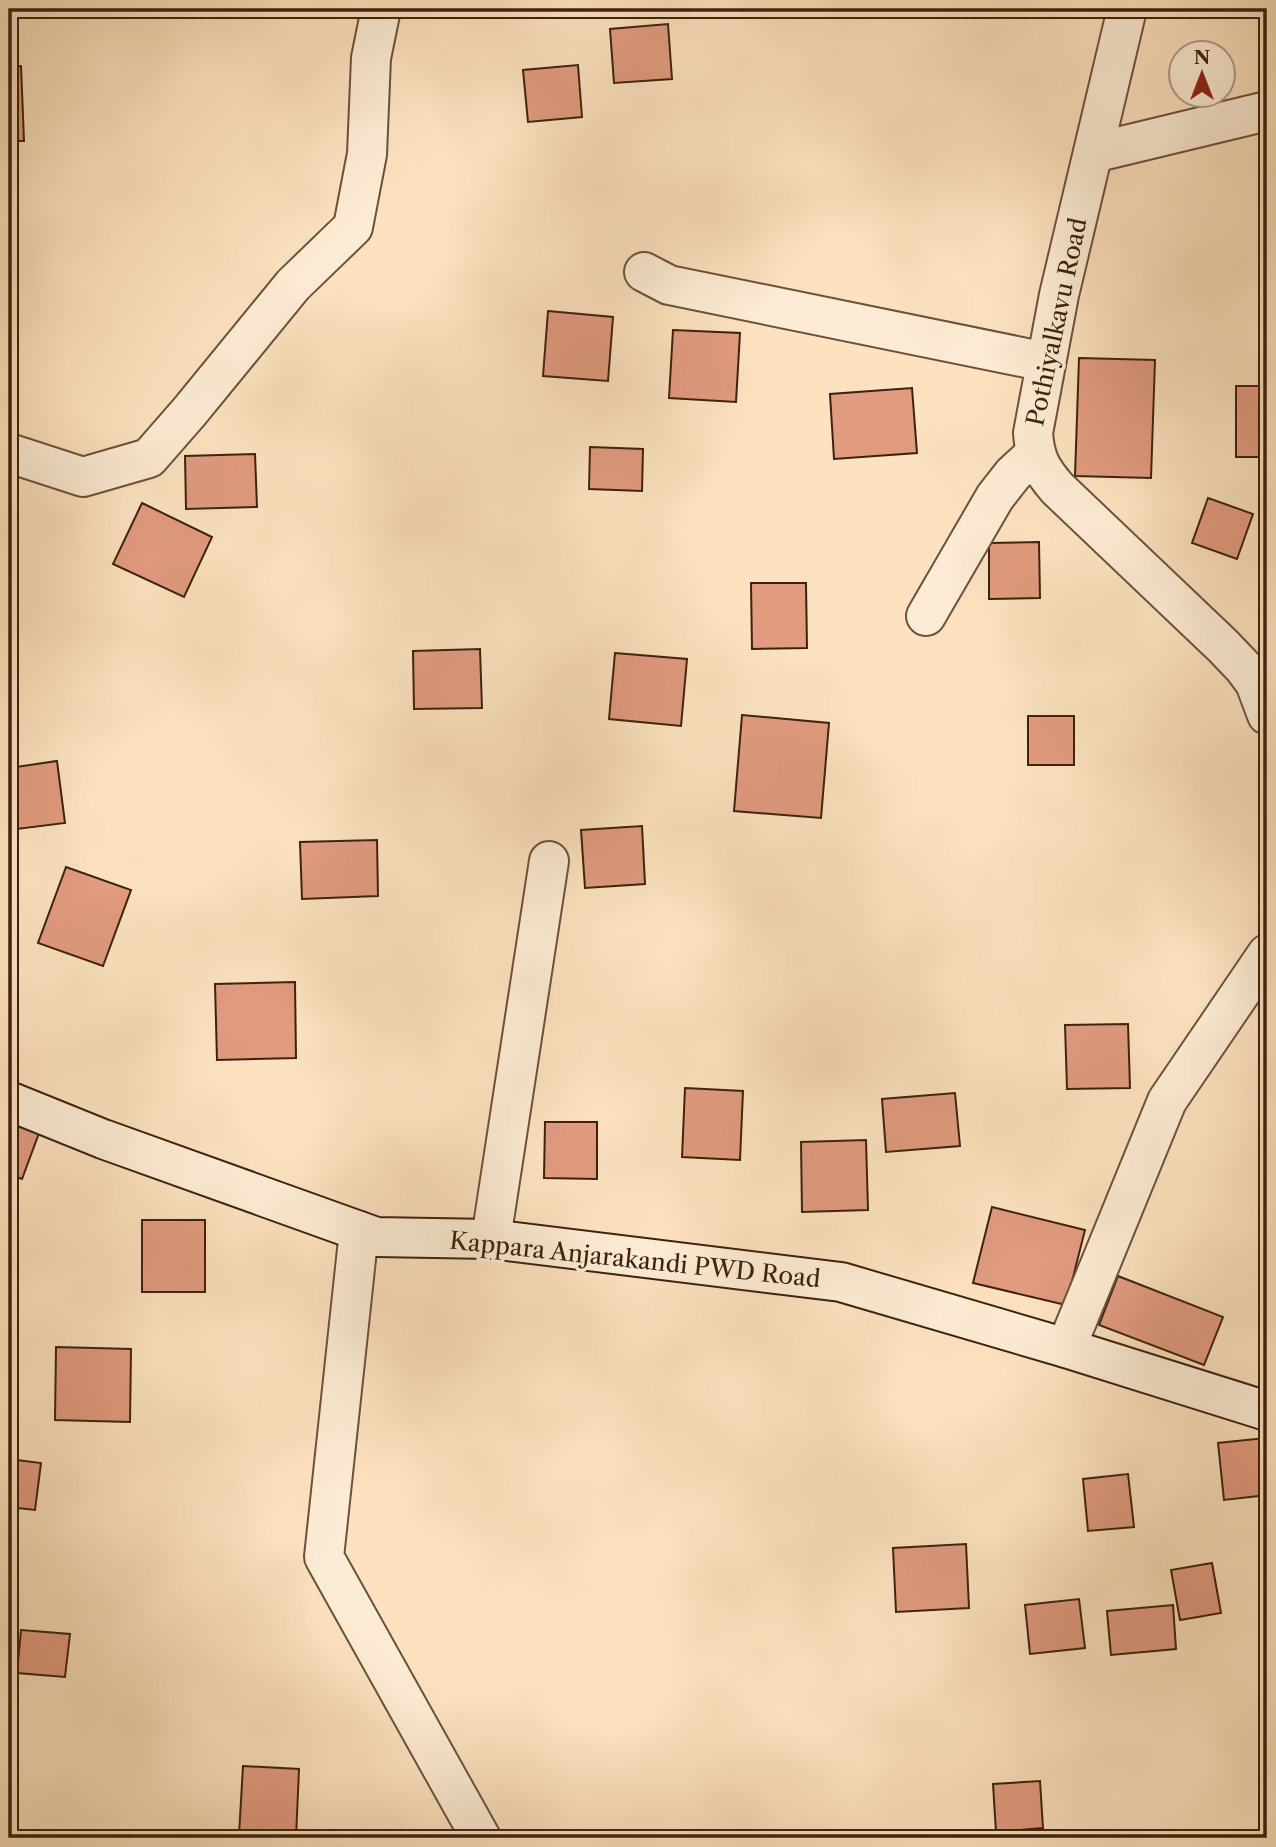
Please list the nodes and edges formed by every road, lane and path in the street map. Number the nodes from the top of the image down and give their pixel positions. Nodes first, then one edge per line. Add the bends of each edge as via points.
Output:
1 (381, 9) edge
2 (1127, 9) edge
3 (1267, 111) edge
4 (1093, 153) junction
5 (644, 272) dead end
6 (1046, 362) junction
7 (9, 453) edge
8 (1035, 454) junction
9 (926, 616) dead end
10 (1267, 715) edge
11 (549, 861) dead end
12 (1267, 954) edge
13 (9, 1101) edge
14 (359, 1231) junction
15 (491, 1239) junction
16 (1066, 1348) junction
17 (1267, 1411) edge
18 (481, 1838) edge

1 - 7 street via 371,58 367,154 353,228 293,285 149,458 83,477
2 - 4 street, Pothiyalkavu Road
3 - 4 street
4 - 6 street, Pothiyalkavu Road
5 - 6 street via 669,285
6 - 8 street, Pothiyalkavu Road via 1033,433
8 - 9 street via 995,497
8 - 10 street, Pothiyalkavu Road via 1057,488 1244,668
11 - 15 street
12 - 16 street via 1167,1101
13 - 14 street, Kappara Anjarakandi PWD Road
14 - 15 street, Kappara Anjarakandi PWD Road via 376,1237
14 - 18 street via 324,1557
15 - 16 street, Kappara Anjarakandi PWD Road via 841,1282
16 - 17 street, Kappara Anjarakandi PWD Road

